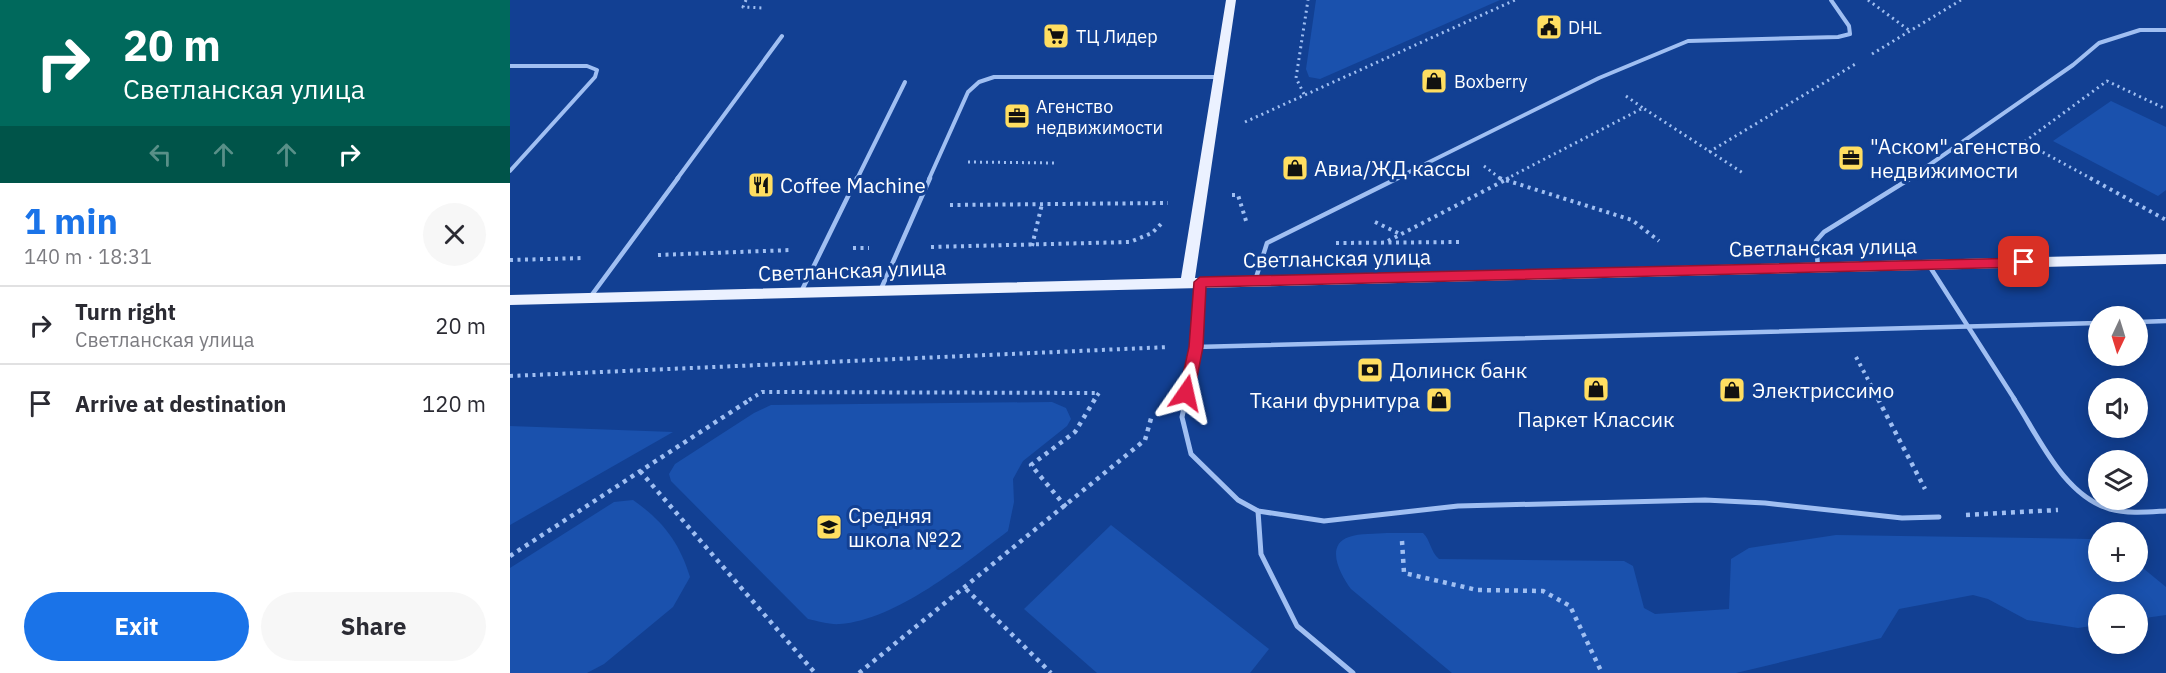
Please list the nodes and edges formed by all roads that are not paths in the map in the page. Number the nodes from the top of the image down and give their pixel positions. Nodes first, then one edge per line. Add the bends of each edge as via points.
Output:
1 (1231, 0) edge
2 (1831, 0) edge
3 (2166, 30) edge
4 (782, 36) dead end
5 (510, 66) edge
6 (1219, 77) junction
7 (905, 82) dead end
8 (510, 171) edge
9 (2166, 259) edge
10 (1929, 266) junction
11 (1818, 268) junction
12 (1255, 281) junction
13 (1194, 282) junction
14 (880, 290) junction
15 (801, 292) junction
16 (590, 298) junction
17 (510, 300) edge
18 (2166, 321) edge
19 (2148, 322) edge
20 (2088, 323) edge
21 (1967, 326) junction
22 (1196, 347) junction
23 (1258, 511) junction
24 (2166, 511) edge
25 (1940, 517) road end
26 (1353, 673) edge

1 - 6 main road
2 - 12 lane via 1849,26 1850,34 1838,38 1688,41 1599,78 1267,243
3 - 11 lane via 2140,30 2099,43 1971,137 1873,204 1824,232 1816,241
4 - 16 lane
5 - 8 lane via 587,66 597,70 595,77
6 - 13 main road via 1198,199
6 - 14 lane via 994,77 980,82 968,92
7 - 15 lane
9 - 10 main road, Светланская улица
10 - 11 main road, Светланская улица
10 - 21 lane
11 - 12 main road, Светланская улица
12 - 13 main road, Светланская улица
13 - 14 main road, Светланская улица
13 - 22 lane
14 - 15 main road, Светланская улица
15 - 16 main road, Светланская улица
16 - 17 main road, Светланская улица
18 - 19 lane
20 - 21 lane
21 - 22 lane
21 - 24 lane via 2067,481 2098,507
22 - 23 lane via 1182,417 1191,454 1238,500
23 - 25 lane via 1324,521 1458,506 1705,500 1902,518
23 - 26 lane via 1261,554 1297,626

